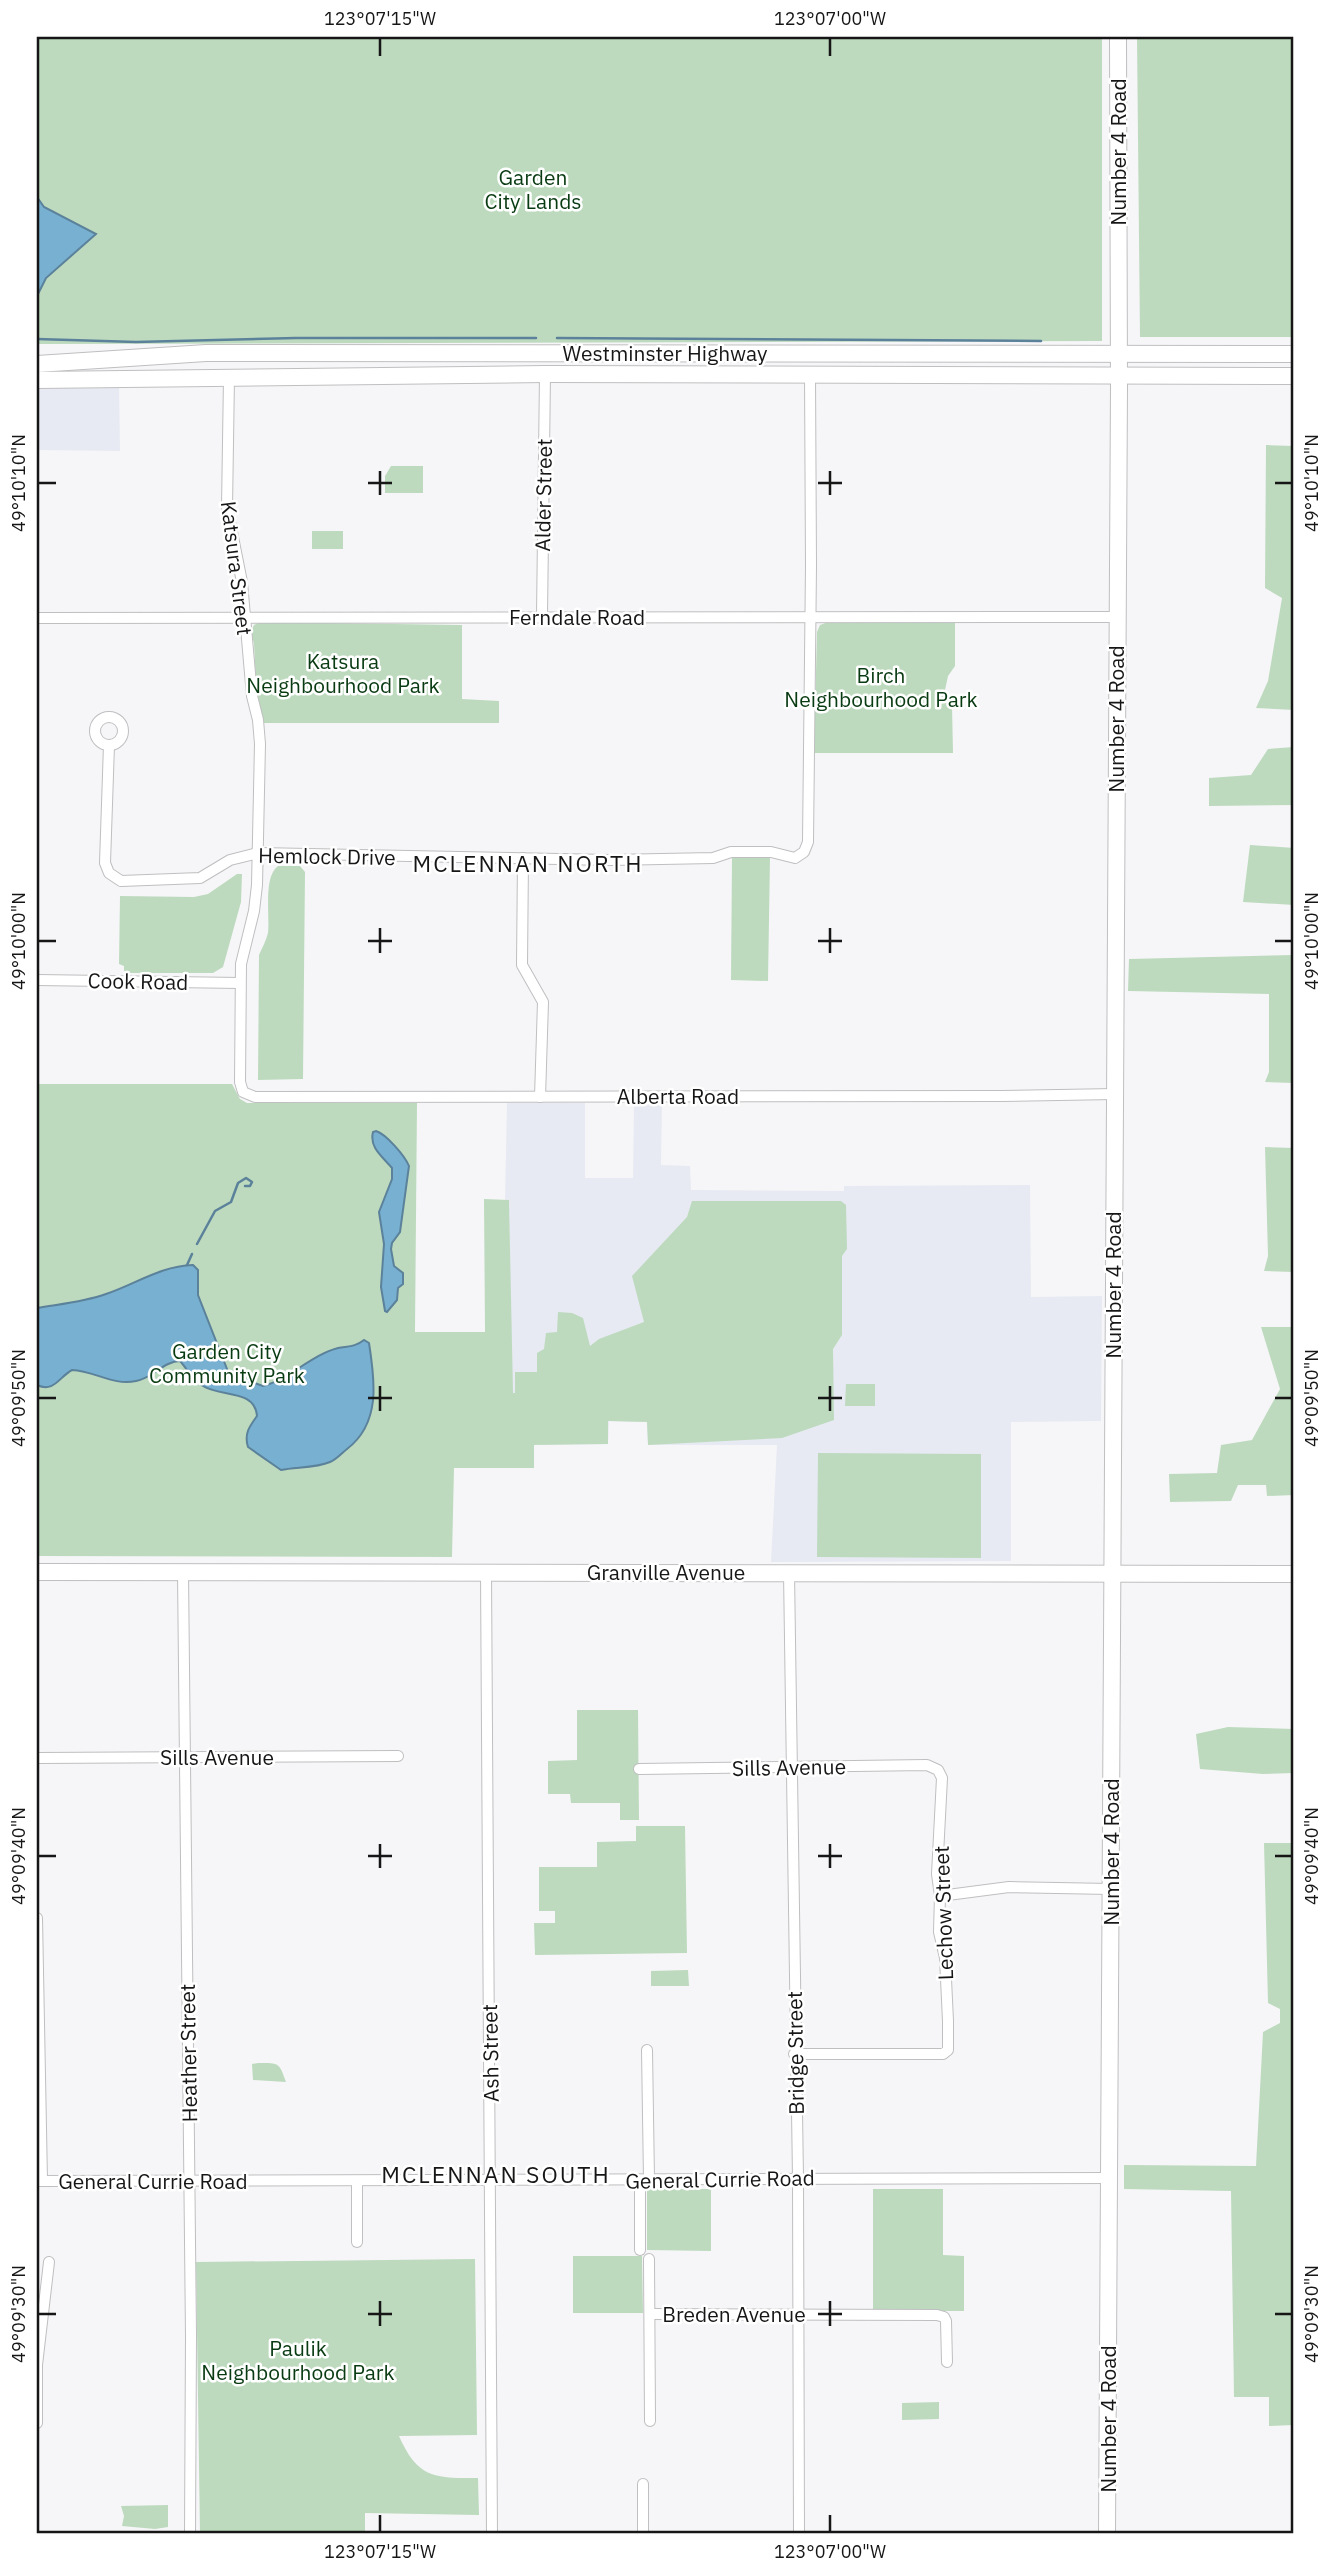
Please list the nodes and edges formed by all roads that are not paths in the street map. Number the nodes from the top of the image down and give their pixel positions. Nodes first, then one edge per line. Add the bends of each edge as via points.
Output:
1 (1118, 37) edge
2 (545, 353) junction
3 (1119, 354) junction
4 (1294, 354) edge
5 (37, 364) edge
6 (545, 374) junction
7 (810, 374) junction
8 (1119, 375) junction
9 (1294, 376) edge
10 (229, 377) junction
11 (37, 380) edge
12 (542, 616) junction
13 (811, 616) junction
14 (247, 617) junction
15 (1117, 617) junction
16 (37, 618) edge
17 (109, 745) dead end
18 (258, 853) junction
19 (523, 858) junction
20 (37, 980) edge
21 (240, 983) junction
22 (243, 1092) joint
23 (1115, 1094) junction
24 (540, 1097) junction
25 (37, 1572) edge
26 (183, 1572) junction
27 (486, 1572) junction
28 (789, 1572) junction
29 (1112, 1573) junction
30 (1294, 1574) edge
31 (185, 1756) junction
32 (398, 1756) dead end
33 (37, 1758) edge
34 (793, 1767) junction
35 (639, 1769) dead end
36 (937, 1770) joint
37 (1111, 1889) junction
38 (940, 1896) junction
39 (37, 1918) edge
40 (647, 2050) dead end
41 (794, 2054) junction
42 (798, 2178) junction
43 (1110, 2178) junction
44 (189, 2179) junction
45 (491, 2180) junction
46 (644, 2180) junction
47 (39, 2181) edge
48 (357, 2182) junction
49 (357, 2242) dead end
50 (640, 2250) dead end
51 (649, 2259) dead end
52 (50, 2262) dead end
53 (650, 2314) junction
54 (799, 2315) junction
55 (947, 2362) dead end
56 (650, 2421) dead end
57 (37, 2423) edge
58 (643, 2484) dead end
59 (190, 2534) edge
60 (492, 2534) edge
61 (643, 2534) edge
62 (799, 2534) edge
63 (1107, 2534) edge

1 - 3 main road, Number 4 Road
2 - 3 main road, Westminster Highway
2 - 5 main road, Westminster Highway via 206,354
2 - 6 main road
3 - 4 main road, Westminster Highway
3 - 8 main road, Number 4 Road
6 - 7 main road, Westminster Highway
6 - 10 main road, Westminster Highway
6 - 12 street, Alder Street
7 - 8 main road, Westminster Highway
7 - 13 street
8 - 9 main road, Westminster Highway
8 - 15 main road, Number 4 Road
10 - 11 main road, Westminster Highway
10 - 14 street, Katsura Street via 227,507
12 - 13 street, Ferndale Road
12 - 14 street, Ferndale Road
13 - 15 street, Ferndale Road
13 - 19 street, Hemlock Drive via 808,842 804,852 795,858 771,852 731,852 713,858
14 - 16 street, Ferndale Road
14 - 18 street, Katsura Street via 251,696 260,744
15 - 23 main road, Number 4 Road
17 - 18 street, Hemlock Drive via 105,863 109,873 121,881 200,878 230,860
18 - 19 street, Hemlock Drive
18 - 21 street, Katsura Street via 254,911
19 - 24 street via 522,965 542,1002
20 - 21 street, Cook Road
21 - 22 street, Katsura Street
22 - 24 street, Alberta Road via 255,1097
23 - 24 street, Alberta Road
23 - 29 main road, Number 4 Road
25 - 26 main road, Granville Avenue
26 - 27 main road, Granville Avenue
26 - 31 street, Heather Street
27 - 28 main road, Granville Avenue
27 - 45 street, Ash Street
28 - 29 main road, Granville Avenue
28 - 34 street, Bridge Street
29 - 30 main road, Granville Avenue
29 - 37 main road, Number 4 Road
31 - 32 street, Sills Avenue
31 - 33 street, Sills Avenue
31 - 44 street, Heather Street
34 - 35 street, Sills Avenue
34 - 36 street, Sills Avenue via 927,1765
34 - 41 street, Bridge Street
36 - 38 street, Lechow Street via 942,1778
37 - 38 street via 1009,1887
37 - 43 main road, Number 4 Road
38 - 41 street, Lechow Street via 948,2050 943,2054
39 - 47 street
40 - 46 street
41 - 42 street, Bridge Street
42 - 43 street, General Currie Road
42 - 46 street, General Currie Road
42 - 54 street, Bridge Street
43 - 63 main road, Number 4 Road
44 - 47 street, General Currie Road
44 - 48 street, General Currie Road
44 - 59 street, Heather Street
45 - 46 street, General Currie Road
45 - 48 street, General Currie Road
45 - 60 street, Ash Street
46 - 50 street
48 - 49 street
51 - 53 street
52 - 57 street via 37,2365
53 - 54 street, Breden Avenue
53 - 56 street
54 - 55 street, Breden Avenue via 944,2317
54 - 62 street, Bridge Street
58 - 61 street

